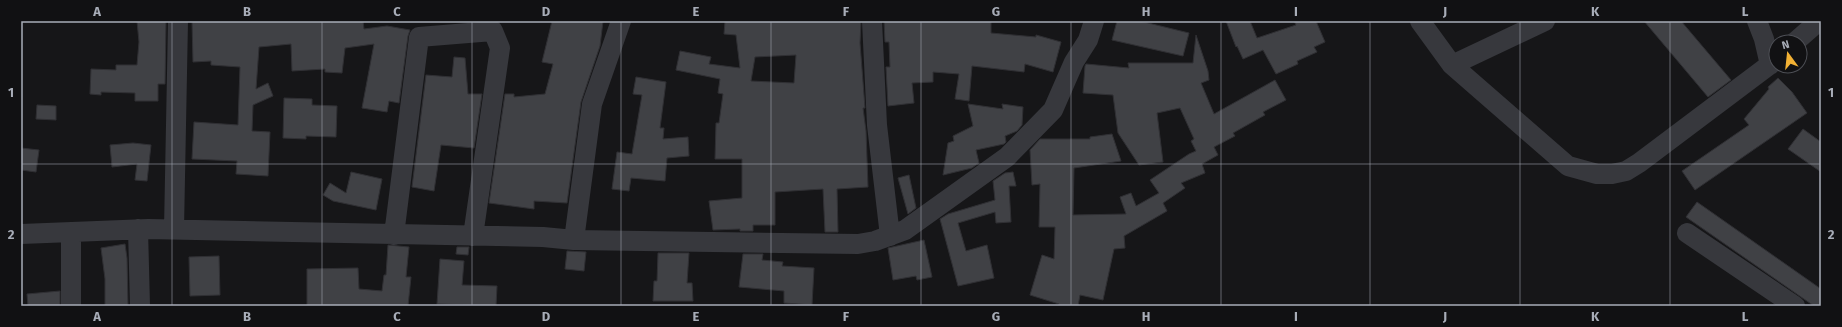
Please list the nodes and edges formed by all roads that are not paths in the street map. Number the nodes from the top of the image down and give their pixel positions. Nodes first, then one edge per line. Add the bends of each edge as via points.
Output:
1 (178, 21) edge
2 (622, 21) edge
3 (872, 21) edge
4 (1094, 21) edge
5 (1420, 21) edge
6 (1545, 21) edge
7 (1757, 21) edge
8 (1819, 21) edge
9 (1804, 34) edge
10 (1768, 49) edge
11 (1452, 65) junction
12 (1768, 66) edge
13 (138, 229) junction
14 (174, 229) junction
15 (71, 232) junction
16 (1687, 233) dead end
17 (21, 234) edge
18 (394, 235) junction
19 (473, 236) junction
20 (890, 236) junction
21 (574, 240) junction
22 (71, 306) edge
23 (140, 306) edge
24 (1795, 306) edge

1 - 14 street
2 - 21 street via 592,104
3 - 20 street via 877,125
4 - 20 street via 1088,40 1074,62 1053,110 1007,157 905,230
5 - 11 street
6 - 11 street
7 - 10 street
8 - 9 street
11 - 12 street via 1568,166 1598,174 1626,171 1639,163
13 - 14 street
13 - 15 street
13 - 23 street
14 - 18 street
15 - 17 street
15 - 22 street
16 - 24 street
18 - 19 street
18 - 19 street via 419,37 493,31 500,48
19 - 21 street
20 - 21 street via 858,244

